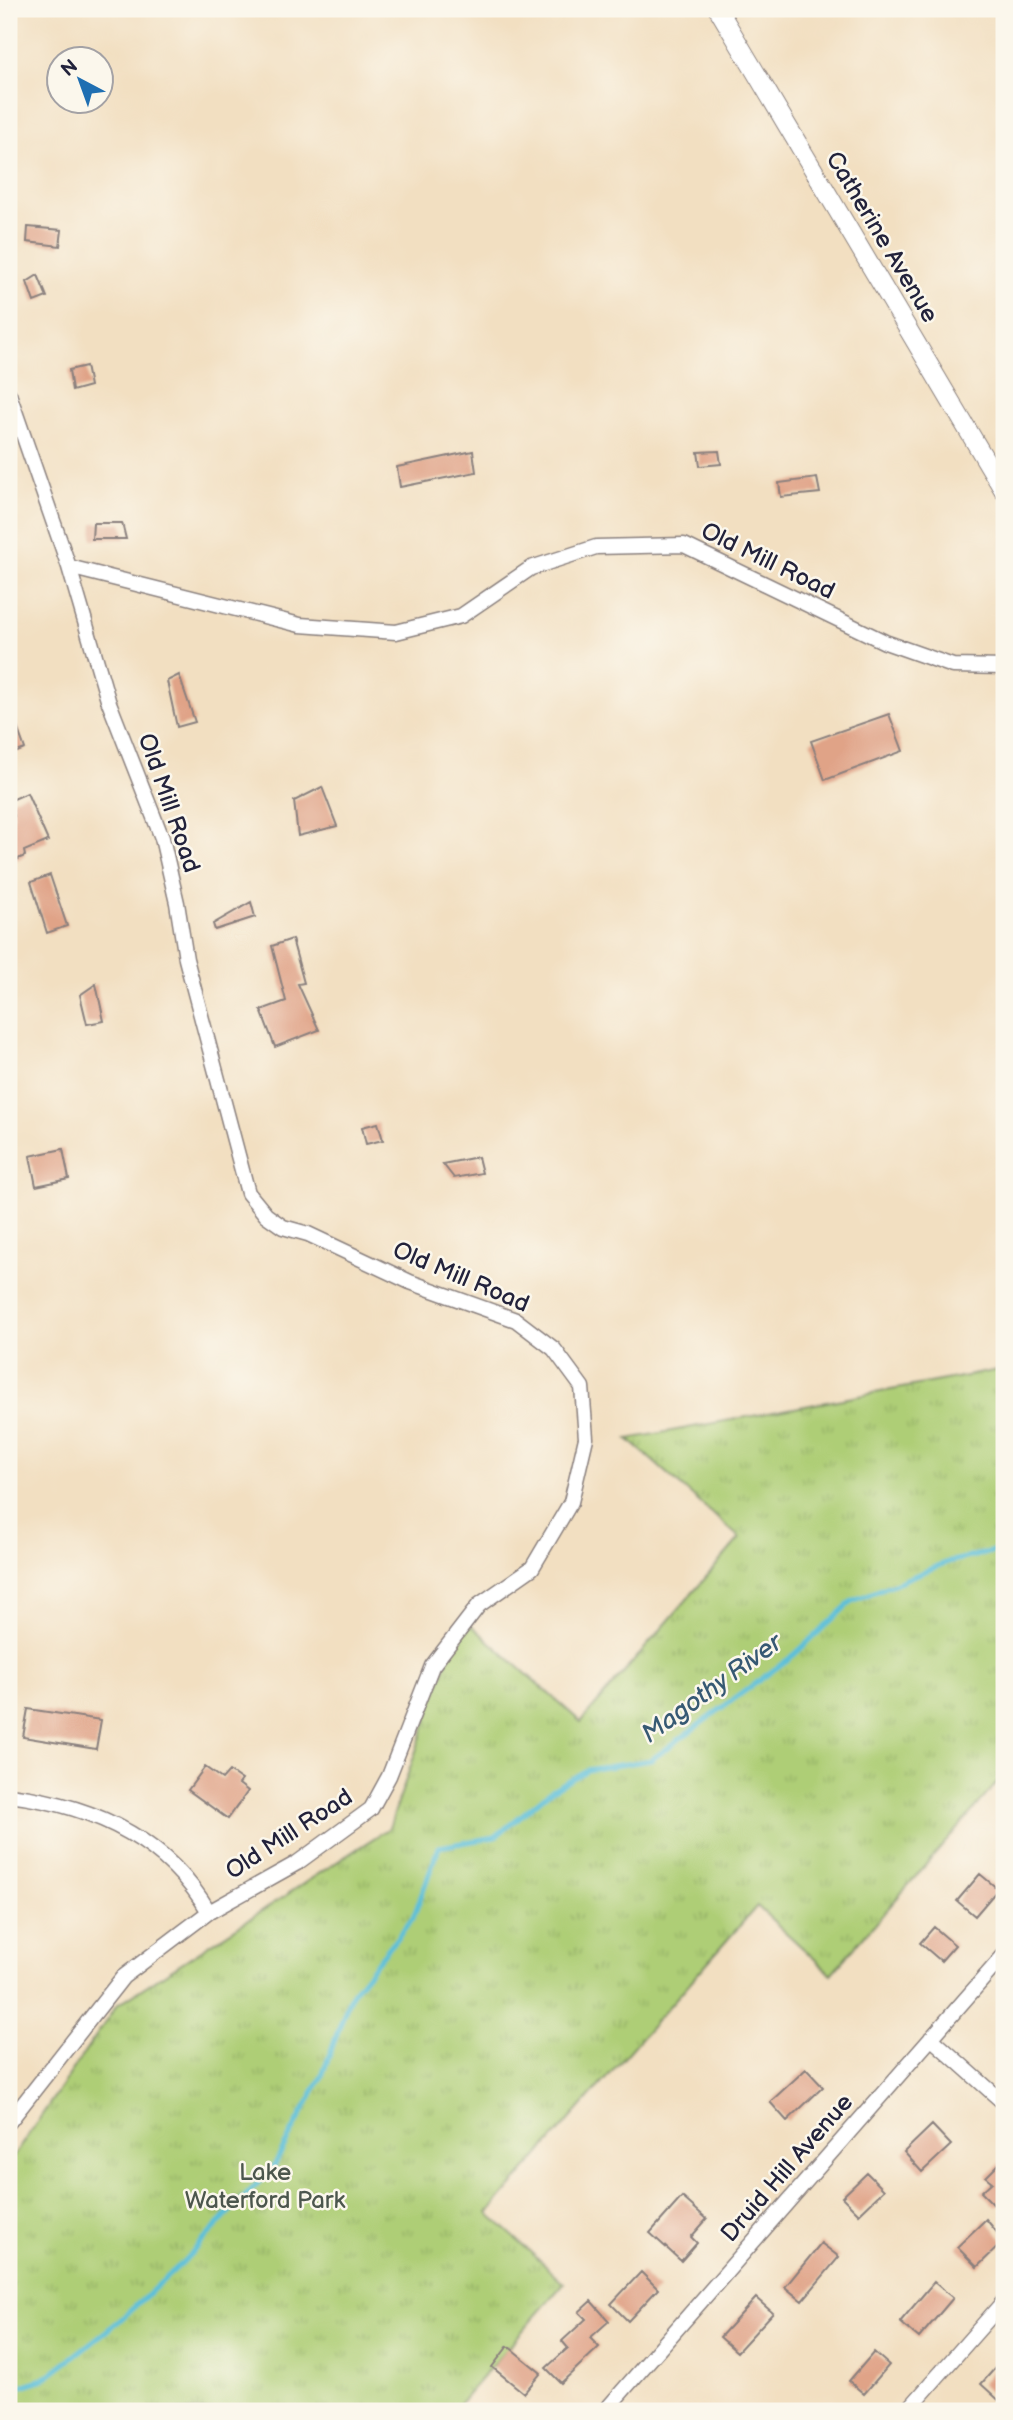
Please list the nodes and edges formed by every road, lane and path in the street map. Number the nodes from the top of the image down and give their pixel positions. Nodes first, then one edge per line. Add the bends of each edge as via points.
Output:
1 (718, 9) edge
2 (9, 394) edge
3 (1004, 491) edge
4 (69, 566) junction
5 (1004, 667) edge
6 (9, 1794) edge
7 (209, 1912) junction
8 (1004, 1955) edge
9 (931, 2039) junction
10 (1004, 2103) edge
11 (9, 2122) edge
12 (1004, 2301) edge
13 (604, 2411) edge
14 (907, 2411) edge

1 - 3 street, Catherine Avenue
2 - 4 street, Old Mill Road
4 - 5 street, Old Mill Road via 300,625 396,632 461,616 531,568 596,547 684,545 886,642 953,666
4 - 7 street, Old Mill Road via 108,700 162,838 186,959 248,1193 283,1227 308,1234 410,1282 516,1320 554,1349 582,1387 586,1438 571,1502 532,1568 479,1605 432,1666 389,1776 371,1809 296,1863
6 - 7 street via 54,1800 96,1813 136,1836 180,1871
7 - 11 street, Old Mill Road via 122,1977
8 - 9 street, Druid Hill Avenue
9 - 10 street
9 - 13 street, Druid Hill Avenue
12 - 14 street

